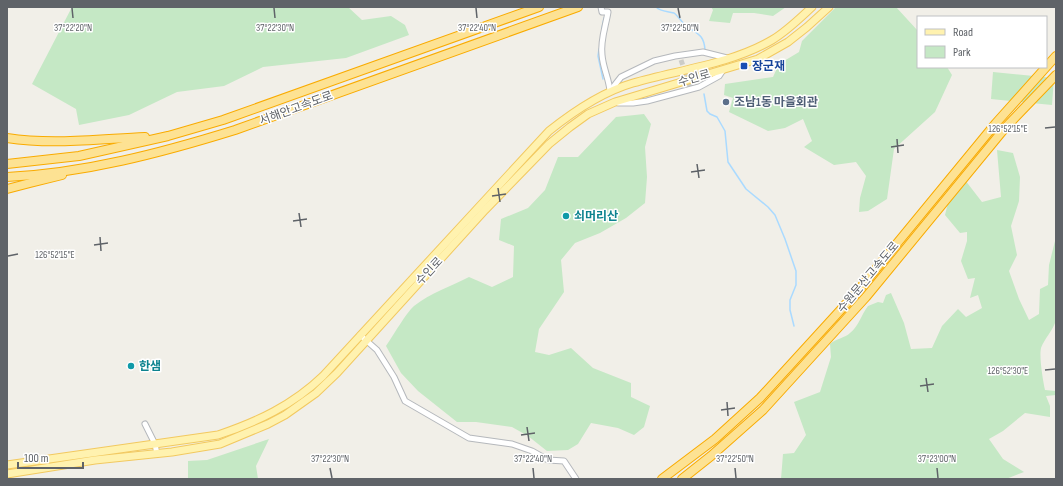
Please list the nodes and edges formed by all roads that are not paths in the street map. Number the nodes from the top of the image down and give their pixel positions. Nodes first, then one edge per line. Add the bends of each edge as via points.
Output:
1 (539, 7) edge
2 (578, 7) edge
3 (601, 7) edge
4 (812, 7) edge
5 (829, 7) edge
6 (1056, 56) edge
7 (727, 58) junction
8 (1047, 66) edge
9 (1045, 68) edge
10 (723, 70) junction
11 (1056, 74) edge
12 (610, 92) junction
13 (615, 102) junction
14 (168, 136) junction
15 (7, 138) edge
16 (123, 161) junction
17 (7, 164) edge
18 (7, 177) edge
19 (7, 189) edge
20 (360, 335) junction
21 (367, 340) junction
22 (145, 424) dead end
23 (155, 444) junction
24 (157, 454) junction
25 (7, 465) edge
26 (7, 474) edge
27 (576, 479) edge
28 (662, 479) edge
29 (682, 479) edge

1 - 14 highway, 서해안고속도로 via 223,120
2 - 16 highway, 서해안고속도로 via 235,130
3 - 12 street via 602,12 608,12 602,54 604,71 610,82
4 - 7 main road, 수인로 via 771,40
5 - 10 main road, 수인로 via 788,42 758,59
6 - 8 highway, 수원문산고속도로
7 - 12 main road, 수인로 via 632,83
7 - 12 street via 703,52 654,61 621,77
9 - 28 highway, 수원문산고속도로 via 996,122 857,292 760,398 715,439
10 - 13 main road, 수인로
10 - 13 street via 719,76 699,87 633,104
11 - 29 highway, 수원문산고속도로 via 1005,128 866,297 763,410
12 - 20 main road, 수인로 via 567,117 549,131
13 - 21 main road, 수인로 via 588,114 549,144
14 - 15 highway via 72,140
14 - 17 highway, 서해안고속도로 via 78,156
16 - 18 highway, 서해안고속도로
16 - 19 highway
20 - 21 street
20 - 23 main road, 수인로 via 310,388 264,417 244,427 218,435
21 - 24 main road, 수인로 via 316,393 268,424 220,444
21 - 27 street via 377,350 406,401 469,438 512,444 532,450 548,460 564,461
22 - 23 street
23 - 24 street
23 - 25 main road, 수인로
24 - 26 main road, 수인로 via 95,460

